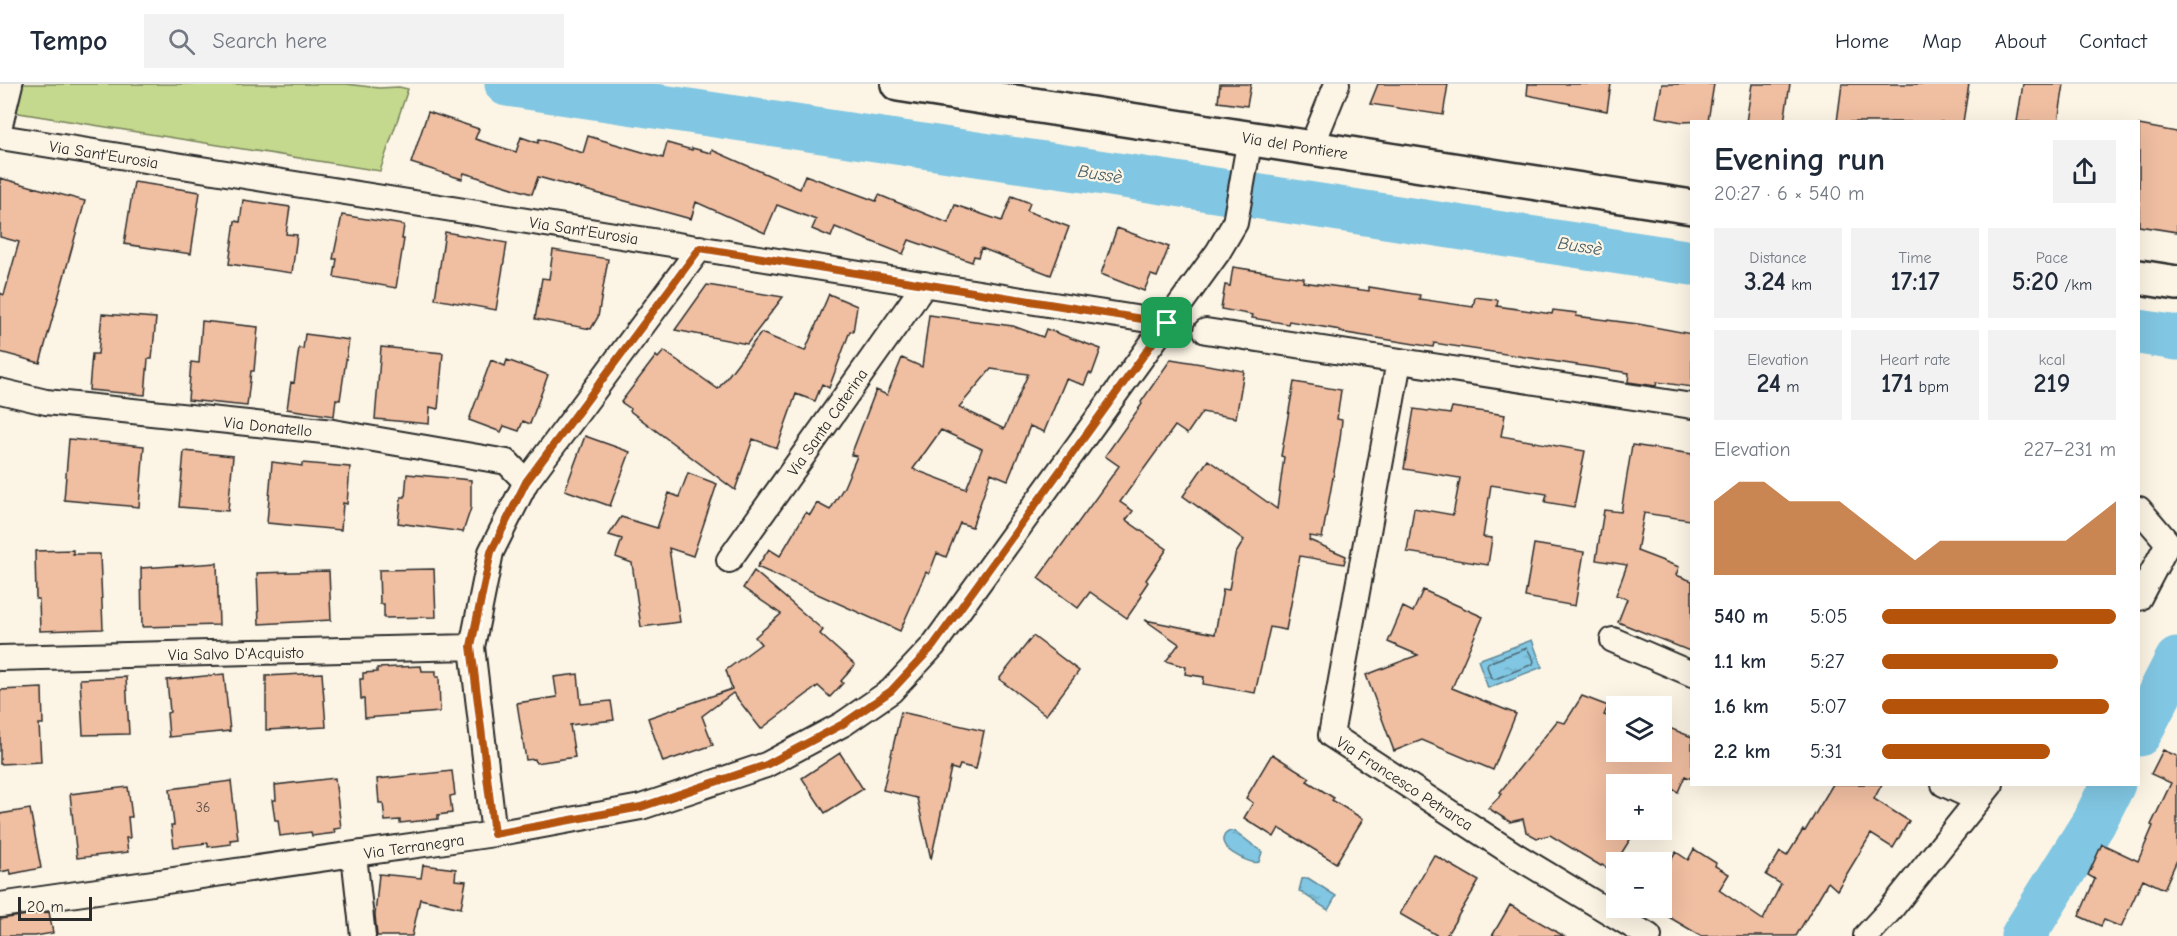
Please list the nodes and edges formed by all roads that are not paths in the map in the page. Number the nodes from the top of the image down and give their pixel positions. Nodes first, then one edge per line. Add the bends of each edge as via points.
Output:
1 (10, 84) edge
2 (898, 84) edge
3 (1337, 84) edge
4 (0, 125) edge
5 (0, 137) edge
6 (1311, 148) junction
7 (1248, 149) junction
8 (1690, 207) edge
9 (700, 248) junction
10 (2140, 277) edge
11 (2177, 283) edge
12 (925, 284) junction
13 (1167, 323) junction
14 (1206, 331) dead end
15 (1399, 361) junction
16 (0, 391) edge
17 (1690, 406) edge
18 (526, 482) junction
19 (2140, 510) edge
20 (729, 560) dead end
21 (2140, 596) edge
22 (1613, 640) dead end
23 (471, 646) junction
24 (0, 658) edge
25 (1690, 673) edge
26 (1954, 786) edge
27 (1985, 792) edge
28 (494, 834) junction
29 (354, 855) junction
30 (0, 905) edge
31 (363, 936) edge
32 (1649, 936) edge
33 (1866, 936) edge

1 - 4 street
2 - 7 main road, Via del Pontiere
3 - 6 street
5 - 9 street, Via Sant'Eurosia
6 - 7 main road, Via del Pontiere
6 - 8 main road, Via del Pontiere
7 - 13 street, Via Terranegra via 1235,223
9 - 12 street, Via Sant'Eurosia
9 - 18 street
10 - 11 main road
12 - 13 street, Via Sant'Eurosia
12 - 20 street, Via Santa Caterina
13 - 28 street, Via Terranegra via 933,646 891,691 843,724 766,765 641,807
14 - 15 street
15 - 17 street
15 - 32 street, Via Francesco Petrarca via 1331,735 1515,855
16 - 18 street, Via Donatello via 46,402 333,432 507,462
18 - 23 street via 491,552
19 - 21 street via 2168,543
22 - 25 street
23 - 24 street, Via Salvo D'Acquisto
23 - 28 street
26 - 27 street
27 - 33 street
28 - 29 street, Via Terranegra
29 - 30 street, Via Terranegra
29 - 31 street

